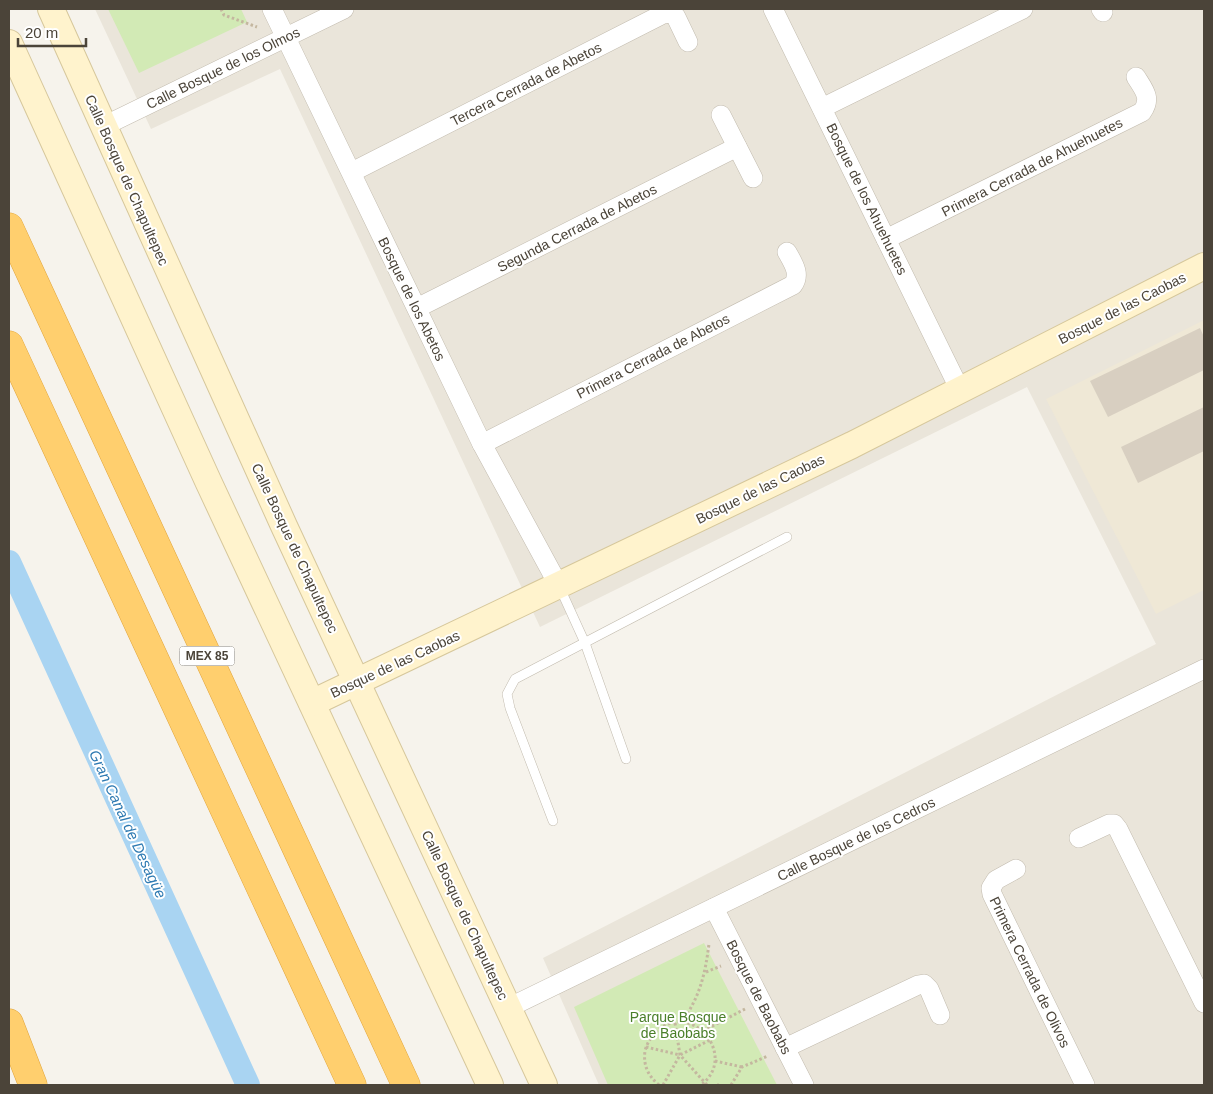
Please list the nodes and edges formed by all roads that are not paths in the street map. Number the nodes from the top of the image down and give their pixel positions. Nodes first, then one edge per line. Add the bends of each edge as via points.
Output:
1 (51, 9) edge
2 (272, 9) edge
3 (344, 9) edge
4 (773, 9) edge
5 (1023, 9) edge
6 (286, 37) junction
7 (688, 42) dead end
8 (9, 43) edge
9 (1136, 77) dead end
10 (822, 108) junction
11 (721, 116) dead end
12 (102, 127) junction
13 (737, 147) junction
14 (352, 172) junction
15 (753, 178) dead end
16 (9, 226) edge
17 (886, 239) junction
18 (787, 252) dead end
19 (1204, 266) edge
20 (417, 308) junction
21 (9, 345) edge
22 (960, 390) junction
23 (482, 444) junction
24 (786, 537) dead end
25 (559, 586) junction
26 (585, 643) junction
27 (1203, 674) edge
28 (357, 683) junction
29 (312, 703) junction
30 (626, 759) dead end
31 (553, 821) dead end
32 (1079, 838) dead end
33 (1016, 869) dead end
34 (714, 908) junction
35 (1204, 1003) edge
36 (508, 1008) junction
37 (940, 1015) dead end
38 (9, 1023) edge
39 (786, 1048) junction
40 (33, 1085) edge
41 (352, 1085) edge
42 (406, 1085) edge
43 (490, 1085) edge
44 (544, 1085) edge
45 (804, 1085) edge
46 (1085, 1085) edge

1 - 12 main road, Calle Bosque de Chapultepec
2 - 6 street, Bosque de los Abetos
3 - 6 street, Calle Bosque de los Olmos
4 - 10 street, Bosque de los Ahuehuetes
5 - 10 street
6 - 12 street, Calle Bosque de los Olmos
6 - 14 street, Bosque de los Abetos
7 - 14 street, Tercera Cerrada de Abetos via 676,17 671,13 663,14
8 - 29 main road
9 - 17 street, Primera Cerrada de Ahuehuetes via 1148,96 1142,112
10 - 17 street, Bosque de los Ahuehuetes
11 - 13 street
12 - 28 main road, Calle Bosque de Chapultepec
13 - 15 street
13 - 20 street, Segunda Cerrada de Abetos
14 - 20 street, Bosque de los Abetos
16 - 42 highway, MEX 85
17 - 22 street, Bosque de los Ahuehuetes
18 - 23 street, Primera Cerrada de Abetos via 797,272 793,285
19 - 22 main road, Bosque de las Caobas
20 - 23 street, Bosque de los Abetos
21 - 41 highway, MEX 85
22 - 25 main road, Bosque de las Caobas
23 - 25 street, Bosque de los Abetos
24 - 26 lane
25 - 26 lane
25 - 28 main road, Bosque de las Caobas
26 - 30 lane
26 - 31 lane via 514,679 507,694
27 - 34 street, Calle Bosque de los Cedros
28 - 29 main road, Bosque de las Caobas
28 - 36 main road, Calle Bosque de Chapultepec
29 - 43 main road
32 - 35 street via 1109,824 1118,829
33 - 46 street, Primera Cerrada de Olivos via 996,880 991,888 992,894
34 - 36 street, Calle Bosque de los Cedros
34 - 39 street, Bosque de Baobabs
36 - 44 main road, Calle Bosque de Chapultepec
37 - 39 street via 929,989 924,984 918,985
38 - 40 highway
39 - 45 street, Bosque de Baobabs

